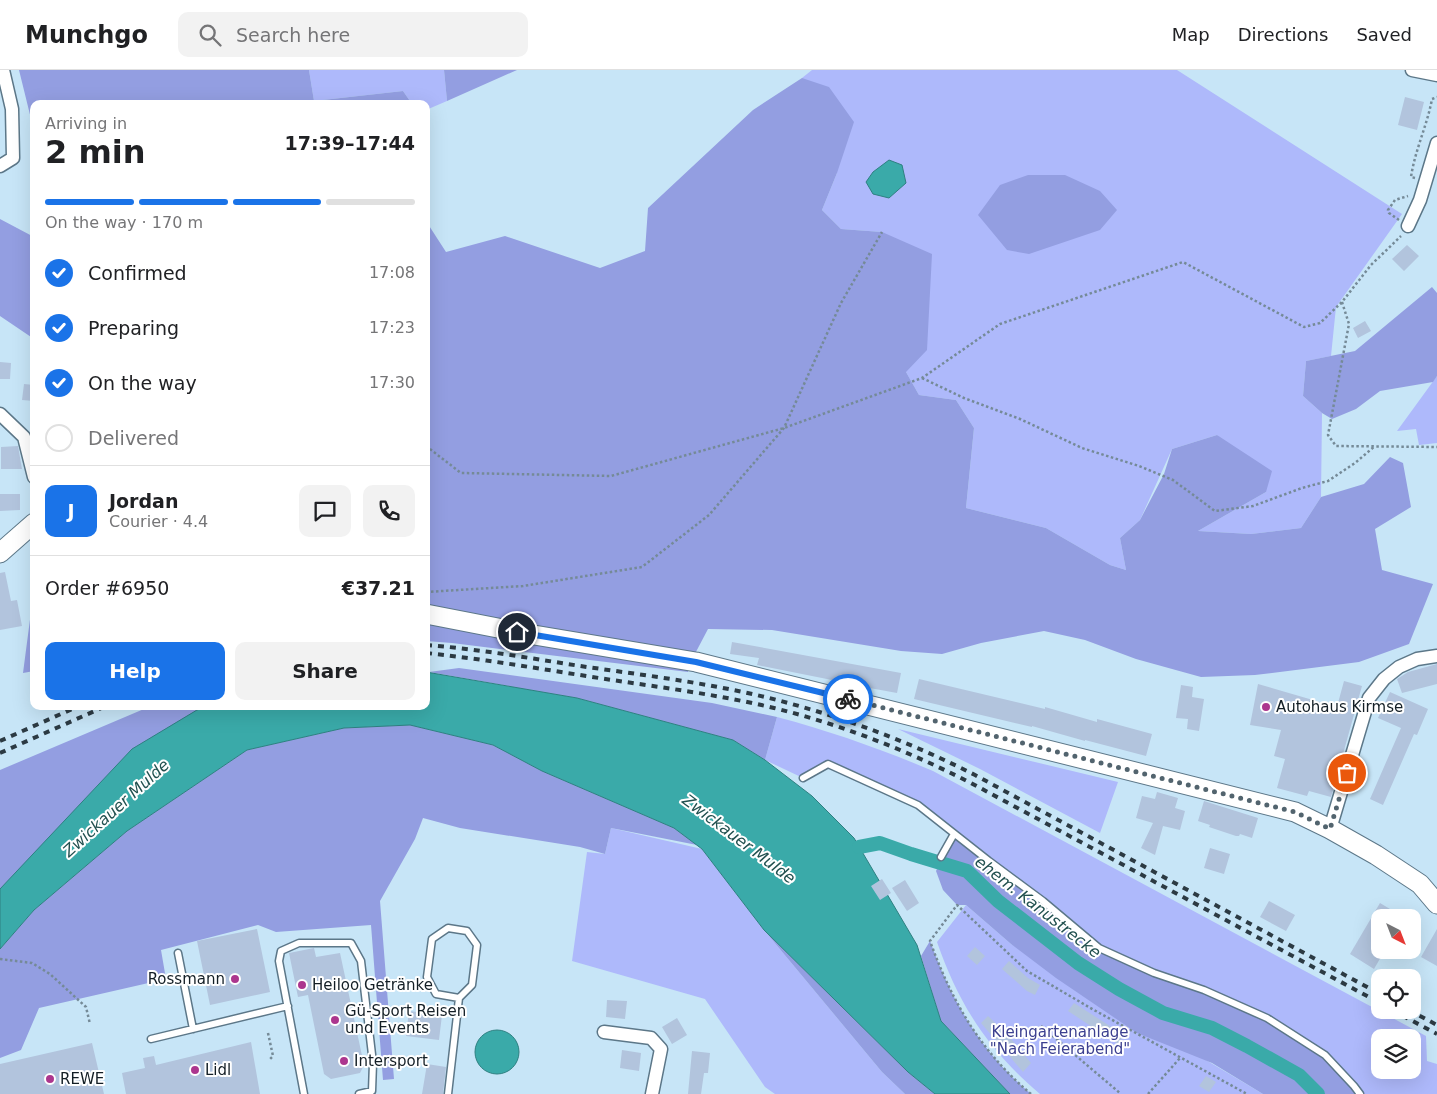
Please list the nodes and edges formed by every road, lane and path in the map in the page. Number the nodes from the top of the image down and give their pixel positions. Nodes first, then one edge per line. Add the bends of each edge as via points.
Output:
1 (2, 70) edge
2 (1412, 70) edge
3 (1437, 75) edge
4 (1437, 97) edge
5 (1437, 142) edge
6 (0, 166) edge
7 (1420, 180) dead end
8 (1412, 192) dead end
9 (1408, 226) junction
10 (882, 232) dead end
11 (1342, 302) junction
12 (922, 378) junction
13 (0, 414) edge
14 (784, 428) junction
15 (1375, 446) junction
16 (1437, 447) edge
17 (430, 449) edge
18 (30, 462) edge
19 (30, 527) edge
20 (0, 554) edge
21 (430, 592) edge
22 (430, 615) edge
23 (1437, 656) edge
24 (803, 778) dead end
25 (1330, 829) junction
26 (954, 834) junction
27 (941, 857) dead end
28 (1437, 904) edge
29 (178, 953) dead end
30 (0, 959) edge
31 (459, 998) junction
32 (288, 1006) junction
33 (90, 1024) dead end
34 (1041, 1026) dead end
35 (193, 1029) junction
36 (604, 1032) dead end
37 (268, 1033) dead end
38 (151, 1039) dead end
39 (1180, 1058) junction
40 (269, 1060) dead end
41 (304, 1094) edge
42 (359, 1094) edge
43 (448, 1094) edge
44 (652, 1094) edge
45 (1031, 1094) edge
46 (1121, 1094) edge
47 (1148, 1094) edge
48 (1247, 1094) edge
49 (1360, 1094) edge

1 - 6 street via 12,108 13,158
2 - 3 street
4 - 7 path via 1432,99 1411,177
5 - 9 street via 1420,200
8 - 9 path via 1395,200 1388,210
9 - 11 path
10 - 14 path via 841,303
11 - 12 path via 1320,323 1304,327 1183,262 1000,324
11 - 15 path via 1349,324 1328,435 1336,446
12 - 14 path
12 - 15 path via 1082,448 1173,480 1215,511 1253,506 1328,481
13 - 18 street via 24,437
14 - 17 path via 611,476 461,473
14 - 21 path via 709,515 642,566 523,586
15 - 16 path
19 - 20 street
22 - 25 street via 696,662 1295,812
23 - 25 street via 1398,666 1369,698
24 - 26 lane via 828,764 918,805
25 - 28 street via 1420,884
26 - 27 lane
26 - 49 lane via 1099,948 1266,1018 1325,1055
29 - 35 lane
30 - 33 path via 32,963 50,974 86,1007
31 - 31 lane via 472,985 477,945 467,931 448,928 432,939 427,977 436,994
31 - 43 lane
32 - 35 lane
32 - 41 lane
32 - 42 lane via 281,951 299,943 351,943 361,961 373,1063 372,1091
34 - 46 path
35 - 38 lane
36 - 44 street via 651,1038 660,1049
37 - 40 path via 273,1056
39 - 45 path via 1027,971 957,905 930,941 942,975 985,1047
39 - 47 path
39 - 48 path

